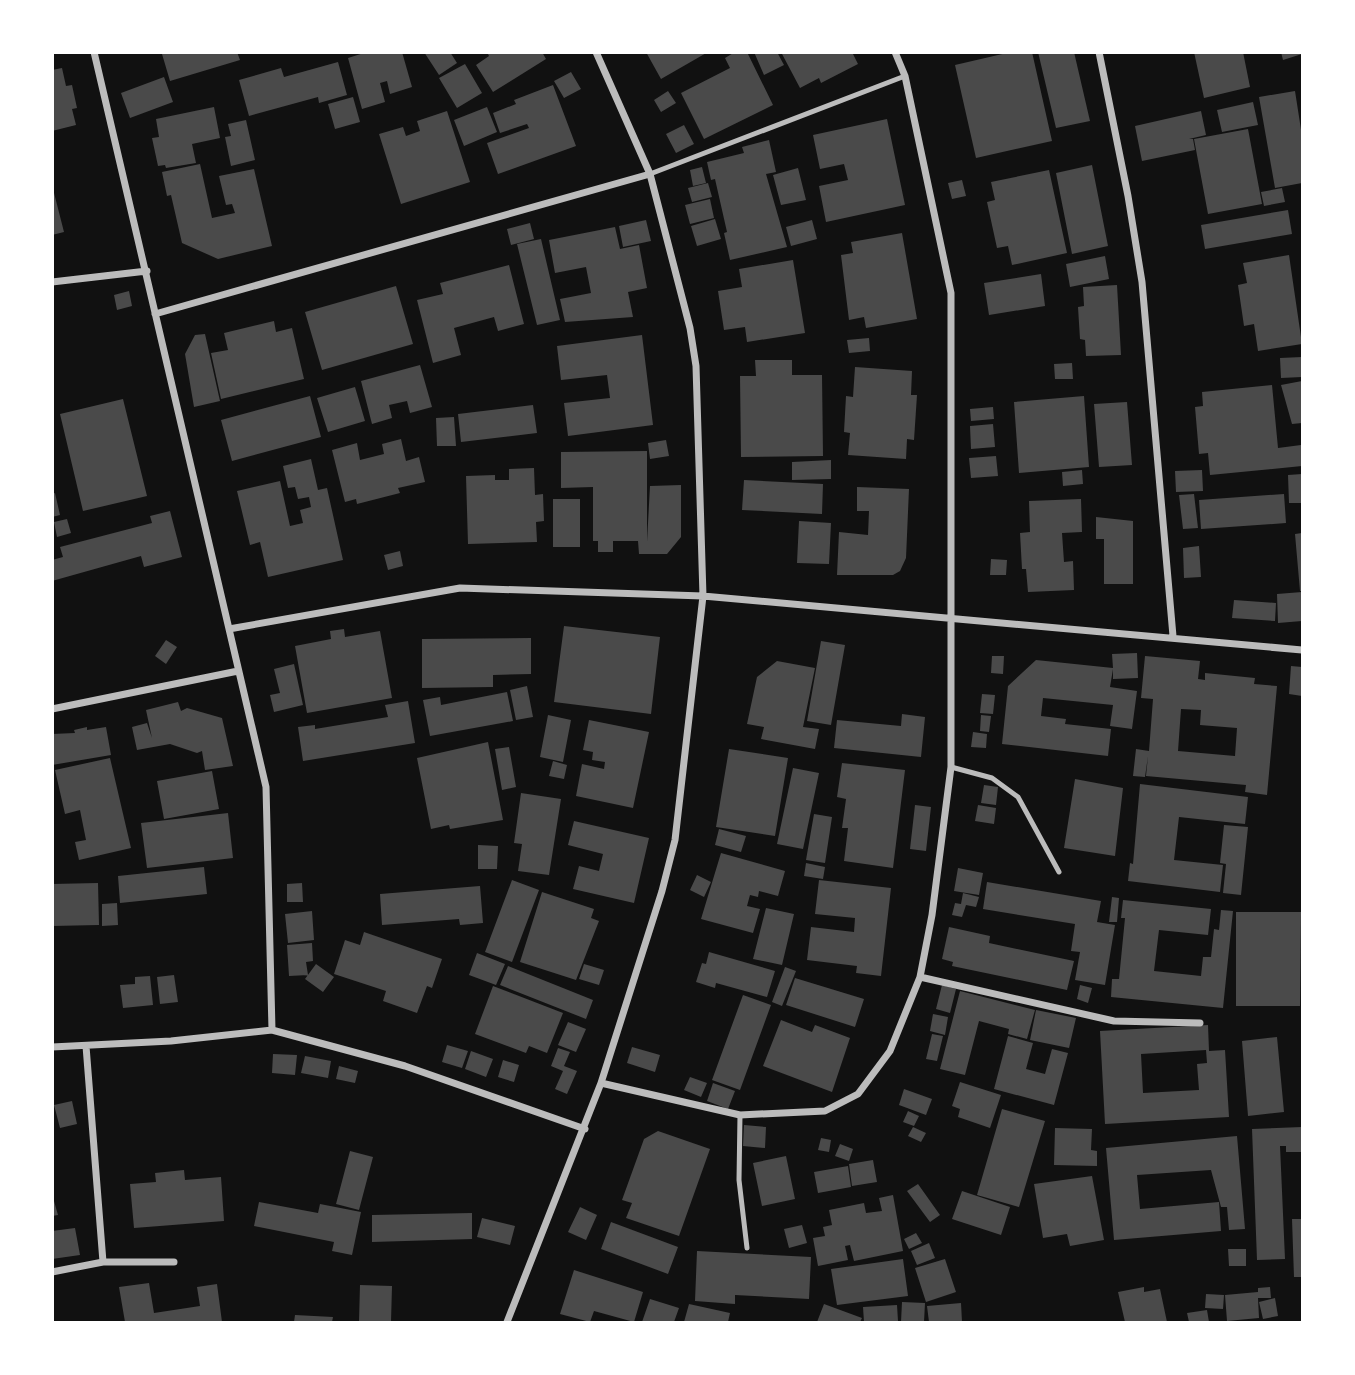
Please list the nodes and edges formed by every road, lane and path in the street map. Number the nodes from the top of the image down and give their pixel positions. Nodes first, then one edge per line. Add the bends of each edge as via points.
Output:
1 (94, 52) edge
2 (596, 52) edge
3 (895, 52) edge
4 (1099, 52) edge
5 (905, 76) junction
6 (650, 174) junction
7 (147, 271) junction
8 (52, 282) edge
9 (155, 314) junction
10 (704, 596) junction
11 (953, 617) junction
12 (229, 629) junction
13 (1173, 636) junction
14 (1303, 650) edge
15 (238, 671) junction
16 (52, 709) edge
17 (951, 766) junction
18 (1059, 873) dead end
19 (920, 977) junction
20 (1200, 1023) dead end
21 (272, 1030) junction
22 (86, 1046) junction
23 (52, 1047) edge
24 (601, 1083) junction
25 (740, 1115) junction
26 (585, 1129) junction
27 (747, 1248) dead end
28 (103, 1262) junction
29 (174, 1262) dead end
30 (52, 1272) edge
31 (507, 1322) edge

1 - 7 street
2 - 6 street
3 - 5 street
4 - 13 street via 1142,282
5 - 6 lane
5 - 11 street via 951,293
6 - 9 street
6 - 10 street via 696,366
7 - 8 street
7 - 9 street
9 - 12 street
10 - 11 street
10 - 12 street via 460,588
10 - 24 street via 675,841
11 - 13 street
11 - 17 street
12 - 15 street
13 - 14 street
15 - 16 street
15 - 21 street via 265,787
17 - 18 lane via 992,778 1012,791
17 - 19 street
19 - 20 street via 1114,1021
19 - 25 street via 890,1051 858,1094 825,1111
21 - 22 street
21 - 26 street via 405,1066
22 - 23 street
22 - 28 street
24 - 25 street
24 - 26 street
25 - 27 lane via 739,1180
26 - 31 street
28 - 29 street
28 - 30 street

